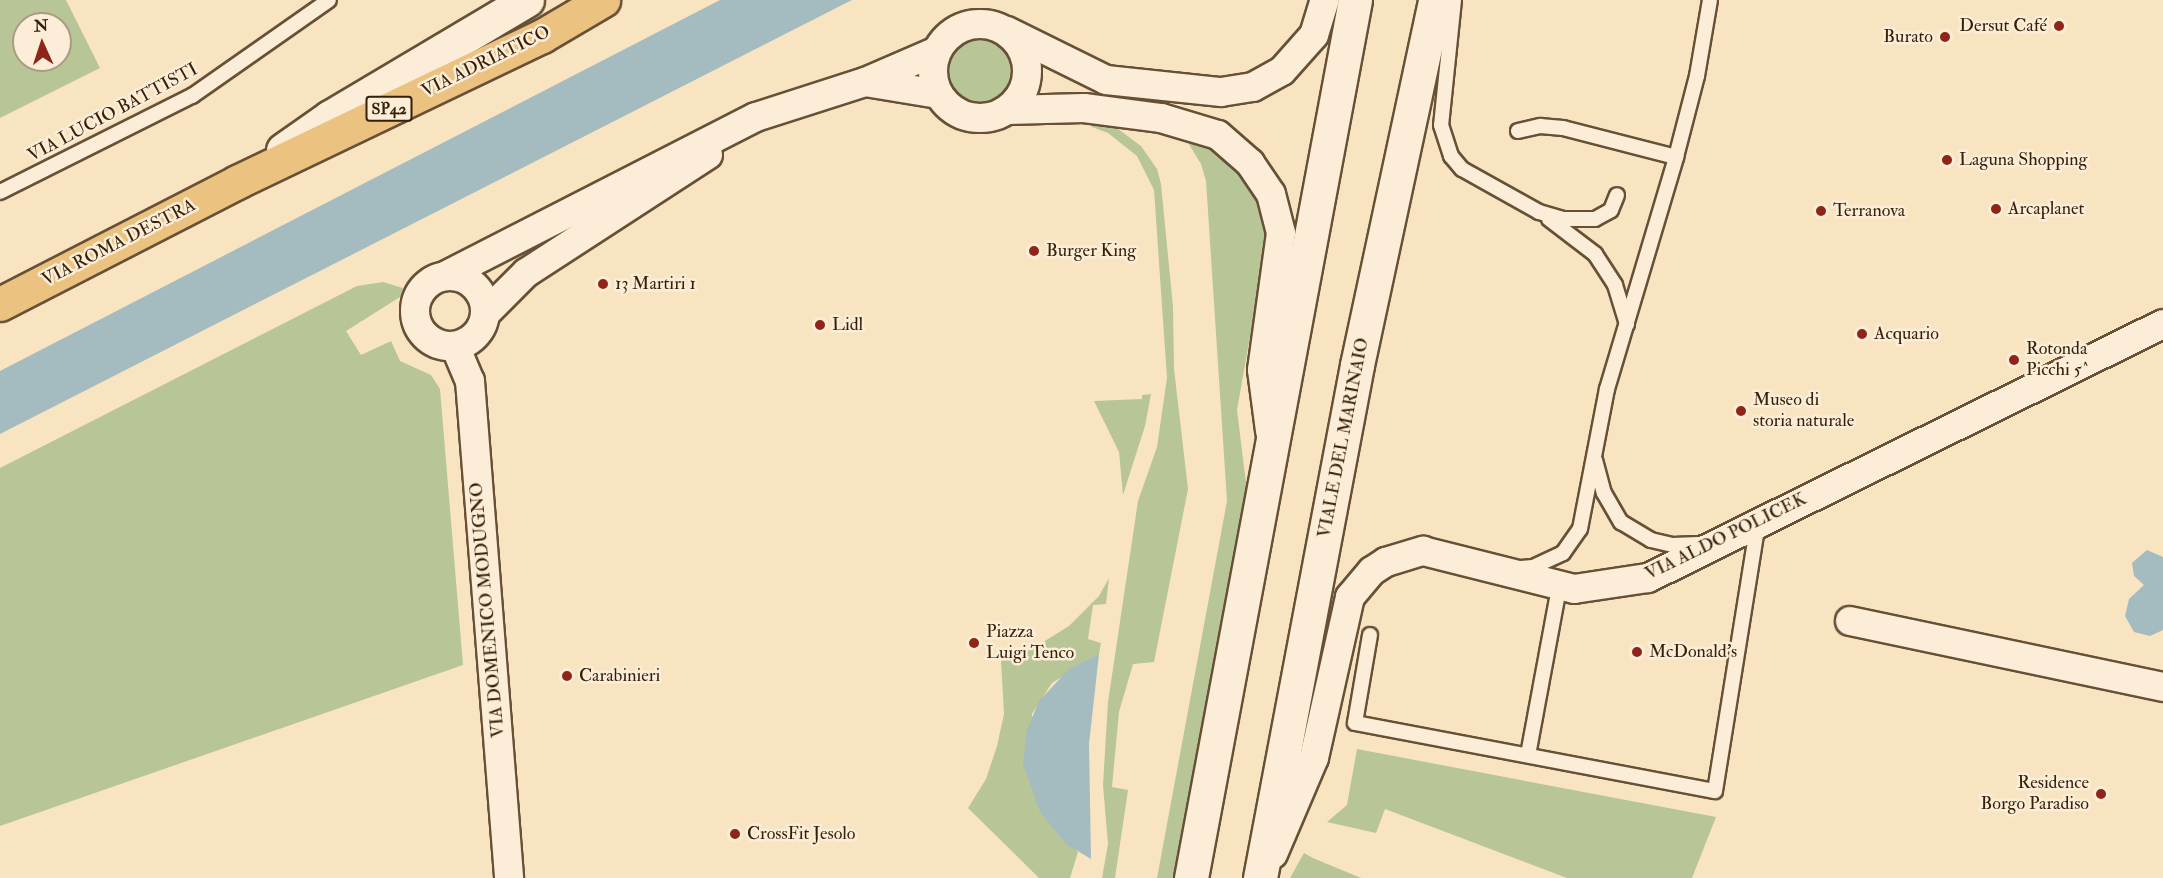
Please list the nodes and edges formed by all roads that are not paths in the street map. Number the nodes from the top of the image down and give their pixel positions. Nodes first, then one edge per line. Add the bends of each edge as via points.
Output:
1 (329, 0) edge
2 (527, 0) edge
3 (603, 0) edge
4 (620, 0) edge
5 (1325, 0) edge
6 (1355, 0) edge
7 (1435, 0) edge
8 (1454, 0) edge
9 (1710, 0) edge
10 (1007, 31) junction
11 (542, 36) junction
12 (937, 51) junction
13 (865, 82) junction
14 (938, 94) junction
15 (1007, 110) junction
16 (756, 117) junction
17 (1518, 131) dead end
18 (1676, 157) junction
19 (237, 182) junction
20 (0, 192) edge
21 (1617, 195) dead end
22 (1539, 212) junction
23 (445, 276) junction
24 (0, 304) edge
25 (486, 313) junction
26 (1627, 324) junction
27 (2163, 324) edge
28 (455, 346) junction
29 (1272, 444) junction
30 (1594, 456) junction
31 (1758, 523) junction
32 (1722, 540) junction
33 (1497, 569) junction
34 (1559, 587) junction
35 (1850, 621) dead end
36 (1370, 635) dead end
37 (2163, 687) edge
38 (1528, 755) junction
39 (509, 878) edge
40 (1191, 878) edge
41 (1261, 878) edge

1 - 20 lane, VIA LUCIO BATTISTI via 192,96
2 - 19 street, SP42 via 330,117
3 - 11 main road, VIA ADRIATICO
4 - 11 street, SP42
5 - 10 street via 1314,35 1282,71 1253,87 1221,92 1106,80
6 - 29 street
7 - 41 street, VIALE DEL MARINAIO via 1357,365
8 - 22 lane via 1441,102 1446,144 1462,169
9 - 18 lane via 1697,76
10 - 12 street via 981,22 967,24 944,39
10 - 15 street via 1026,56 1028,71 1018,100
11 - 19 main road, VIA ADRIATICO / SP42
12 - 13 street
12 - 14 street via 932,65
13 - 14 street
13 - 16 street
14 - 15 street via 962,115 988,119
15 - 29 street via 1111,109 1161,118 1218,135 1250,163 1271,194 1281,233 1262,370
16 - 23 street
16 - 25 street via 675,178 526,273
17 - 18 lane via 1540,126 1563,128
18 - 26 lane
19 - 24 main road, VIA ROMA DESTRA / SP42
21 - 22 lane via 1611,210 1595,219 1564,219
22 - 26 lane via 1595,254 1615,285
23 - 25 street via 456,275 474,285 481,293
23 - 28 street via 424,287 415,310 417,322 431,341
25 - 28 street via 476,335
26 - 30 lane via 1607,389
27 - 31 street, VIA ALDO POLICEK
28 - 39 street, VIA DOMENICO MODUGNO via 470,381
29 - 40 street
30 - 32 lane via 1604,493 1621,522 1651,540 1672,545
30 - 33 lane via 1580,529 1568,547 1533,567
31 - 32 street, VIA ALDO POLICEK
31 - 38 lane via 1715,791
32 - 34 street, VIA ALDO POLICEK via 1648,578 1574,589
33 - 34 street, VIA ALDO POLICEK
33 - 41 street, VIA ALDO POLICEK via 1423,551 1400,556 1372,571 1350,597 1314,758
34 - 38 lane
35 - 37 street
36 - 38 lane via 1355,723

